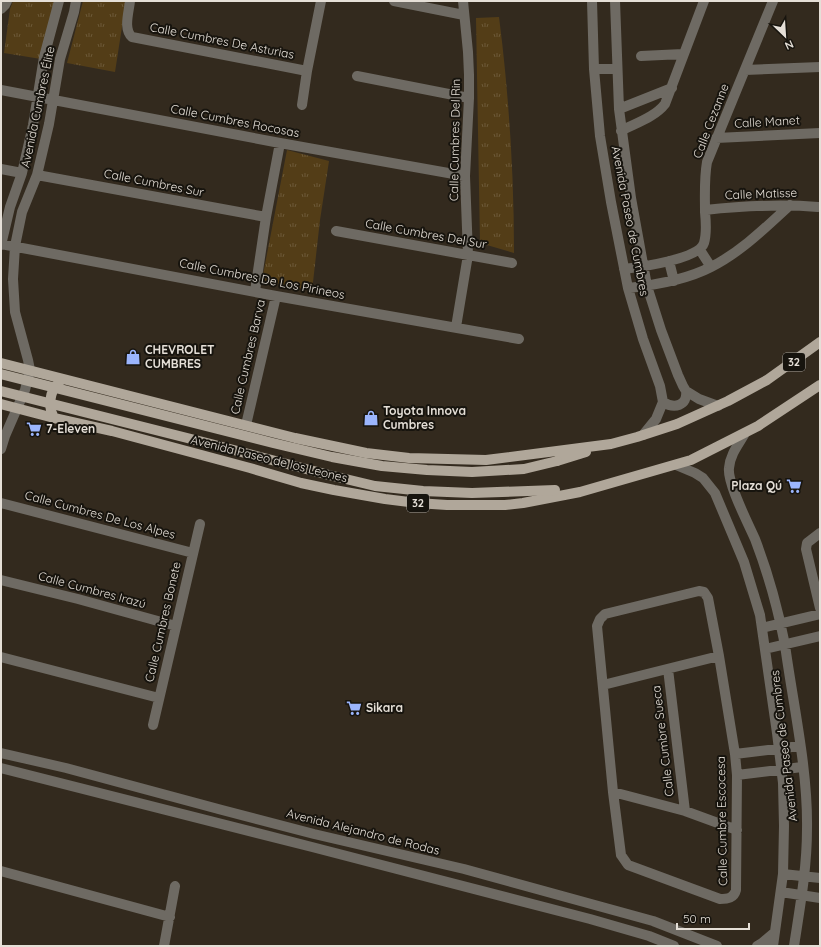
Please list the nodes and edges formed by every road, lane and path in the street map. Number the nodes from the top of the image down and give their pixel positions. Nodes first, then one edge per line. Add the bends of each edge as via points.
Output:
1 (7, 1) edge
2 (59, 1) edge
3 (76, 1) edge
4 (130, 1) edge
5 (320, 1) edge
6 (394, 1) edge
7 (463, 1) edge
8 (592, 1) edge
9 (615, 1) edge
10 (704, 1) edge
11 (773, 1) edge
12 (1, 10) edge
13 (464, 15) junction
14 (683, 54) junction
15 (641, 56) dead end
16 (820, 67) edge
17 (594, 68) junction
18 (617, 69) junction
19 (745, 70) junction
20 (307, 71) junction
21 (357, 76) dead end
22 (672, 88) junction
23 (1, 90) edge
24 (38, 96) junction
25 (469, 98) junction
26 (53, 99) junction
27 (302, 105) dead end
28 (618, 109) junction
29 (621, 131) junction
30 (820, 133) edge
31 (716, 138) junction
32 (280, 144) junction
33 (1, 169) edge
34 (22, 173) junction
35 (36, 174) junction
36 (465, 176) junction
37 (790, 205) junction
38 (818, 207) dead end
39 (705, 210) junction
40 (266, 217) junction
41 (336, 231) dead end
42 (1, 244) edge
43 (15, 246) junction
44 (700, 250) junction
45 (468, 254) junction
46 (669, 261) junction
47 (512, 263) dead end
48 (642, 266) junction
49 (711, 267) junction
50 (624, 269) junction
51 (674, 281) junction
52 (647, 286) junction
53 (628, 288) junction
54 (255, 291) junction
55 (276, 296) junction
56 (456, 327) junction
57 (519, 339) dead end
58 (820, 342) edge
59 (1, 363) edge
60 (30, 370) junction
61 (1, 374) edge
62 (71, 380) junction
63 (820, 384) edge
64 (1, 391) edge
65 (686, 391) junction
66 (663, 402) junction
67 (1, 404) edge
68 (718, 406) junction
69 (18, 408) junction
70 (54, 418) junction
71 (246, 425) junction
72 (643, 435) junction
73 (744, 435) junction
74 (611, 444) junction
75 (1, 449) edge
76 (676, 465) junction
77 (576, 493) junction
78 (1, 503) edge
79 (200, 524) dead end
80 (820, 533) edge
81 (193, 553) junction
82 (1, 580) edge
83 (820, 608) edge
84 (820, 614) edge
85 (781, 624) junction
86 (176, 626) junction
87 (762, 628) junction
88 (820, 636) edge
89 (785, 645) junction
90 (765, 649) junction
91 (719, 656) junction
92 (1, 658) edge
93 (668, 669) junction
94 (603, 685) junction
95 (159, 698) junction
96 (153, 725) dead end
97 (800, 746) junction
98 (779, 748) junction
99 (1, 753) edge
100 (735, 754) junction
101 (802, 767) junction
102 (1, 768) edge
103 (782, 770) junction
104 (737, 775) junction
105 (613, 792) junction
106 (685, 811) junction
107 (737, 830) junction
108 (1, 871) edge
109 (783, 874) junction
110 (804, 877) junction
111 (820, 878) edge
112 (175, 886) dead end
113 (781, 892) junction
114 (801, 895) junction
115 (820, 898) edge
116 (170, 917) junction
117 (775, 932) junction
118 (164, 946) edge
119 (674, 946) edge
120 (717, 946) edge
121 (757, 946) edge
122 (773, 946) edge
123 (794, 946) edge

1 - 12 street
2 - 24 street, Avenida Cumbres Élite via 44,57
3 - 26 street, Avenida Cumbres Élite via 60,59
4 - 20 street, Calle Cumbres De Asturias via 127,27 132,37
5 - 20 street
6 - 13 street
7 - 13 street, Calle Cumbres Del Rin
8 - 17 street, Avenida Paseo de Cumbres
9 - 18 street, Avenida Paseo de Cumbres
10 - 14 street
11 - 19 street, Calle Cezanne
13 - 25 street, Calle Cumbres Del Rin
14 - 15 street
14 - 22 street
16 - 19 street
17 - 18 street
17 - 50 street, Avenida Paseo de Cumbres via 600,136
18 - 28 street, Avenida Paseo de Cumbres
19 - 31 street, Calle Cezanne
20 - 27 street
21 - 25 street
22 - 28 street
22 - 29 street via 661,110
23 - 24 street, Calle Cumbres Rocosas
24 - 26 street, Calle Cumbres Rocosas
24 - 34 street, Avenida Cumbres Élite
25 - 36 street, Calle Cumbres Del Rin
26 - 32 street, Calle Cumbres Rocosas
26 - 35 street, Avenida Cumbres Élite
28 - 29 street, Avenida Paseo de Cumbres
29 - 48 street, Avenida Paseo de Cumbres
30 - 31 street, Calle Manet
31 - 39 street, Calle Cezanne via 706,172
32 - 36 street, Calle Cumbres Rocosas
32 - 40 street, Calle Cumbres Barva
33 - 34 street
34 - 42 street, Avenida Cumbres Élite
35 - 40 street, Calle Cumbres Sur
35 - 43 street, Avenida Cumbres Élite via 22,212
36 - 45 street, Calle Cumbres Del Rin
37 - 38 street, Calle Matisse
37 - 39 street, Calle Matisse
37 - 49 street via 752,239
39 - 44 street, Calle Cezanne via 705,237
40 - 54 street, Calle Cumbres Barva
41 - 45 street, Calle Cumbres Del Sur
42 - 43 street, Calle Cumbres De Los Pirineos
43 - 54 street, Calle Cumbres De Los Pirineos
43 - 60 street, Avenida Cumbres Élite via 13,279 16,312
44 - 46 street
44 - 49 street
45 - 47 street, Calle Cumbres Del Sur
45 - 56 street, Calle Cumbres Del Rin
46 - 48 street
46 - 51 street
48 - 50 street
48 - 52 street, Avenida Paseo de Cumbres
49 - 51 street
50 - 53 street, Avenida Paseo de Cumbres
51 - 52 street
52 - 53 street
52 - 65 street, Avenida Paseo de Cumbres via 672,360
53 - 66 street, Avenida Paseo de Cumbres
54 - 55 street, Calle Cumbres De Los Pirineos
55 - 56 street, Calle Cumbres De Los Pirineos
55 - 71 street, Calle Cumbres Barva
56 - 57 street, Calle Cumbres De Los Pirineos
58 - 68 main road, 32 via 767,380
59 - 60 main road, 32
60 - 62 main road, 32
60 - 69 street, Avenida Cumbres Élite
61 - 74 main road, bridge via 273,443 382,466 472,472 524,469 557,462
62 - 70 main road via 63,381 54,390 49,408
62 - 71 main road, 32
63 - 73 main road, Avenida Paseo de los Leones / 32
64 - 77 main road, bridge via 375,486 472,493 555,490
65 - 66 street via 685,400 678,405 669,406
65 - 68 street
66 - 72 street via 656,419
67 - 69 main road, Avenida Paseo de los Leones / 32
68 - 72 main road, 32 via 677,424
69 - 70 main road, Avenida Paseo de los Leones / 32
69 - 75 street, Avenida Cumbres Élite
70 - 77 main road, Avenida Paseo de los Leones / 32 via 143,439 301,483 385,499 447,505 505,505
71 - 74 main road, 32 via 366,453 409,458 486,460
72 - 74 main road, 32
73 - 76 main road, Avenida Paseo de los Leones / 32
73 - 85 street, Avenida Paseo de Cumbres via 731,456 728,469 759,550
76 - 77 main road, Avenida Paseo de los Leones / 32
76 - 87 street, Avenida Paseo de Cumbres via 703,478 715,493 744,562 754,591
78 - 81 street, Calle Cumbres De Los Alpes
79 - 81 street, Calle Cumbres Bonete
80 - 83 street via 808,543 806,549
81 - 86 street, Calle Cumbres Bonete
82 - 86 street, Calle Cumbres Irazú
84 - 85 street
85 - 87 street
85 - 89 street, Avenida Paseo de Cumbres
86 - 95 street, Calle Cumbres Bonete
87 - 90 street, Avenida Paseo de Cumbres
88 - 89 street
89 - 90 street
89 - 97 street, Avenida Paseo de Cumbres
90 - 98 street, Avenida Paseo de Cumbres
91 - 93 street
91 - 94 street, Calle Cumbre Escocesa via 708,598 704,592 699,591 605,614 597,626
91 - 100 street, Calle Cumbre Escocesa
92 - 95 street
93 - 94 street
93 - 106 street, Calle Cumbre Sueca
94 - 105 street, Calle Cumbre Escocesa
95 - 96 street, Calle Cumbres Bonete
97 - 98 street
97 - 101 street, Avenida Paseo de Cumbres
98 - 100 street
98 - 103 street, Avenida Paseo de Cumbres
99 - 120 street, Avenida Alejandro de Rodas via 314,834 464,869 653,921
100 - 104 street, Calle Cumbre Escocesa
101 - 103 street
101 - 110 street, Avenida Paseo de Cumbres via 807,828
102 - 119 street via 590,919
103 - 104 street
103 - 109 street, Avenida Paseo de Cumbres
104 - 107 street, Calle Cumbre Escocesa
105 - 106 street
105 - 107 street, Calle Cumbre Escocesa via 621,855 628,865 720,899 732,897 736,890
106 - 107 street
108 - 116 street
109 - 110 street
109 - 113 street, Avenida Paseo de Cumbres
110 - 111 street
110 - 114 street, Avenida Paseo de Cumbres
112 - 116 street
113 - 114 street
113 - 117 street, Avenida Paseo de Cumbres
114 - 115 street
114 - 123 street, Avenida Paseo de Cumbres
116 - 118 street
117 - 121 street
117 - 122 street, Avenida Paseo de Cumbres

